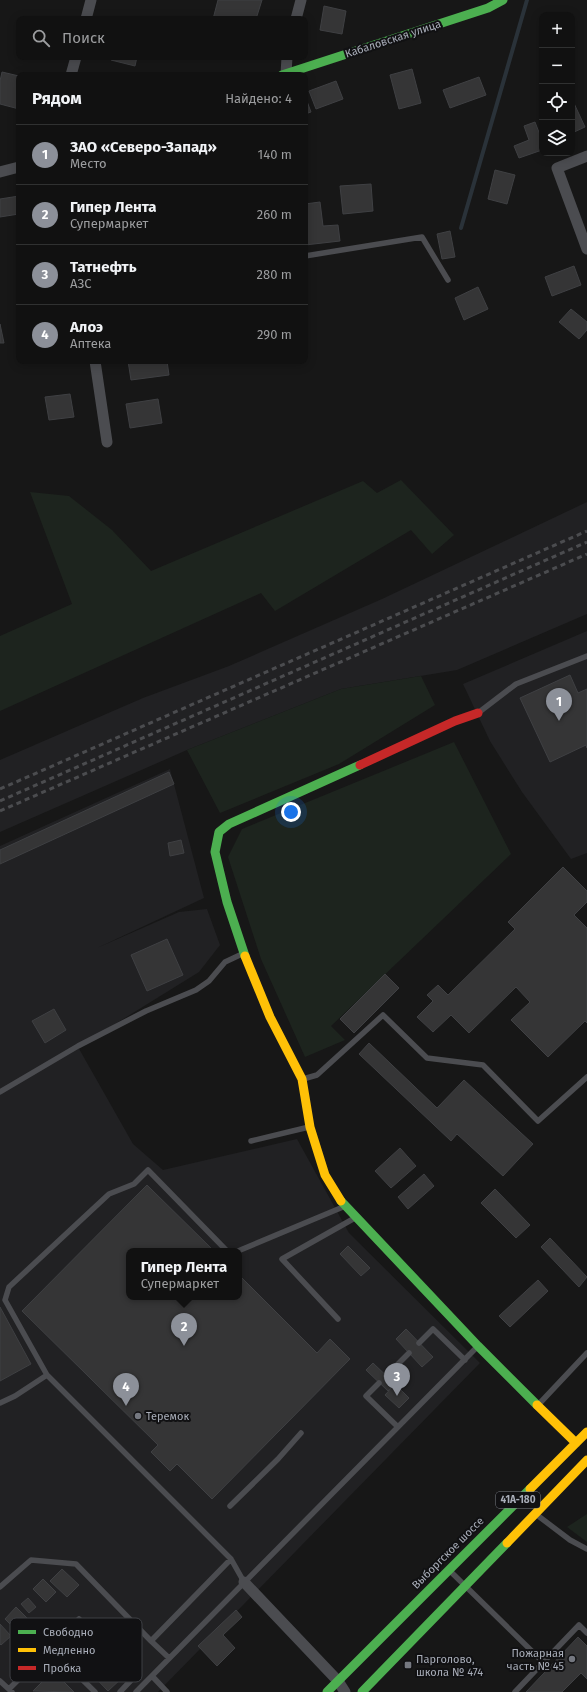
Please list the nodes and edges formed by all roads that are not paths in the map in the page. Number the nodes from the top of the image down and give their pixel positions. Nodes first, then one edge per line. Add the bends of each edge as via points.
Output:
1 (91, 0) edge
2 (301, 0) edge
3 (503, 0) edge
4 (87, 16) edge
5 (297, 16) edge
6 (75, 60) edge
7 (286, 60) edge
8 (72, 72) edge
9 (284, 72) edge
10 (290, 72) edge
11 (587, 156) edge
12 (16, 168) edge
13 (0, 172) edge
14 (587, 249) edge
15 (308, 256) edge
16 (448, 280) dead end
17 (95, 364) edge
18 (107, 442) dead end
19 (587, 656) edge
20 (478, 713) joint
21 (244, 953) junction
22 (587, 1077) edge
23 (302, 1079) junction
24 (0, 1092) edge
25 (310, 1127) junction
26 (251, 1141) dead end
27 (344, 1206) junction
28 (355, 1218) junction
29 (224, 1248) edge
30 (242, 1249) edge
31 (338, 1319) dead end
32 (419, 1342) dead end
33 (478, 1346) junction
34 (409, 1353) dead end
35 (587, 1353) edge
36 (465, 1360) junction
37 (47, 1376) junction
38 (386, 1376) dead end
39 (379, 1382) dead end
40 (0, 1404) edge
41 (538, 1405) junction
42 (398, 1427) junction
43 (587, 1432) edge
44 (300, 1433) dead end
45 (576, 1443) junction
46 (587, 1460) edge
47 (230, 1506) dead end
48 (536, 1514) junction
49 (587, 1549) edge
50 (231, 1559) junction
51 (449, 1569) junction
52 (244, 1582) junction
53 (0, 1587) edge
54 (466, 1587) junction
55 (129, 1618) edge
56 (142, 1632) edge
57 (587, 1633) edge
58 (151, 1641) junction
59 (168, 1657) junction
60 (543, 1662) junction
61 (152, 1676) junction
62 (0, 1681) edge
63 (338, 1681) junction
64 (18, 1682) edge
65 (85, 1682) edge
66 (129, 1682) edge
67 (10, 1691) edge
68 (95, 1692) edge
69 (120, 1692) edge
70 (136, 1692) edge
71 (167, 1692) edge
72 (327, 1692) edge
73 (344, 1692) edge
74 (362, 1692) edge
75 (515, 1692) edge

1 - 4 street
2 - 5 street
3 - 10 street, Кабаловская улица via 488,8
6 - 8 street
7 - 9 street
11 - 14 street via 557,168
12 - 13 street
15 - 16 lane via 422,237
17 - 18 street
19 - 20 lane via 516,684
20 - 21 street via 455,721 229,824 219,832 215,852
21 - 23 street via 270,1017
21 - 24 lane via 225,962 209,981 196,990 146,1011 78,1046
22 - 23 lane via 538,1121 483,1064 427,1058 383,1015 317,1075
23 - 25 street
25 - 26 lane
25 - 27 street via 325,1175
27 - 28 street
27 - 30 lane
28 - 31 lane via 282,1259
28 - 33 street
29 - 37 lane via 148,1170 134,1184 109,1194 9,1287 5,1300
32 - 36 lane via 433,1329
33 - 36 lane
33 - 41 street
34 - 38 lane
35 - 41 lane
36 - 42 lane
37 - 40 lane
37 - 50 lane
39 - 42 lane via 366,1396
41 - 45 street
42 - 52 lane
43 - 45 street, Выборгское шоссе / 41А-180
44 - 47 lane via 278,1459
45 - 51 street, Выборгское шоссе / 41А-180
46 - 48 street, 41А-180
48 - 49 lane via 570,1540
48 - 54 street, 41А-180
50 - 52 lane
50 - 58 lane
51 - 54 lane
51 - 63 street, Выборгское шоссе / 41А-180
52 - 59 lane
52 - 63 street
53 - 55 lane via 31,1560 76,1564
54 - 60 lane
54 - 74 street, 41А-180
56 - 58 lane
57 - 60 lane via 579,1625
58 - 59 lane
59 - 61 lane
60 - 75 lane
61 - 70 lane
61 - 71 lane
62 - 67 lane
63 - 72 street, Выборгское шоссе / 41А-180
63 - 73 street
64 - 67 lane
65 - 68 lane
66 - 69 lane

